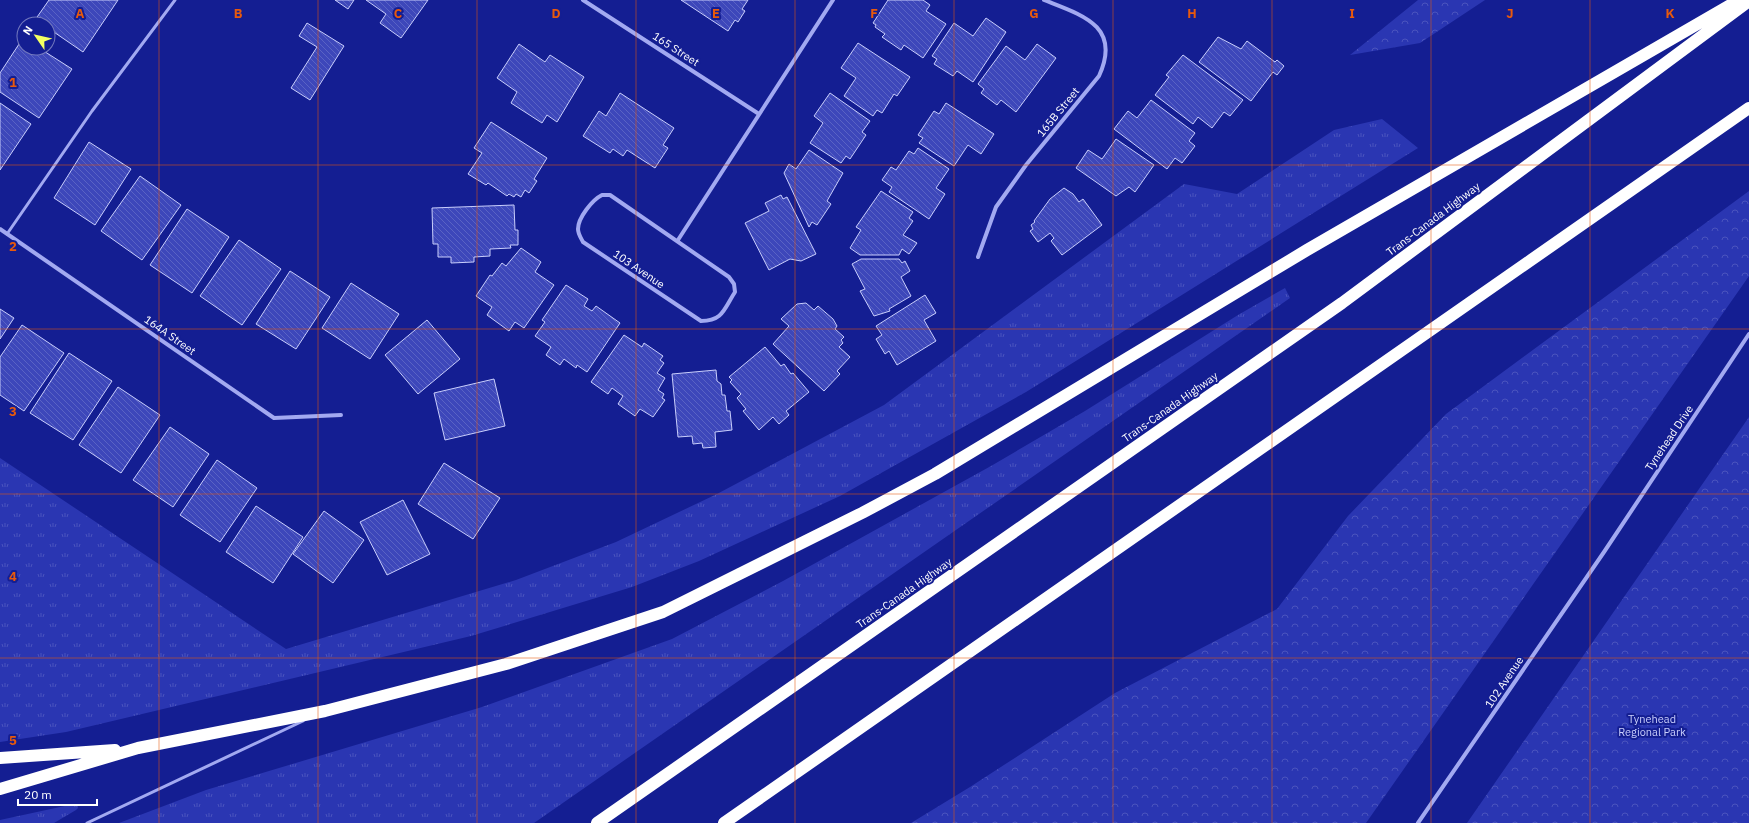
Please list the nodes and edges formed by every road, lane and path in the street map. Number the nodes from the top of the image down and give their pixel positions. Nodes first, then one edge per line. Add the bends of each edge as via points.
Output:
1 (175, 0) edge
2 (583, 0) edge
3 (833, 0) edge
4 (1044, 0) edge
5 (1739, 0) edge
6 (1749, 1) edge
7 (1749, 108) edge
8 (760, 114) junction
9 (0, 229) edge
10 (7, 234) junction
11 (678, 240) junction
12 (978, 257) dead end
13 (1749, 334) edge
14 (341, 415) dead end
15 (1604, 552) joint
16 (324, 711) junction
17 (138, 748) junction
18 (0, 758) edge
19 (0, 789) edge
20 (87, 823) edge
21 (597, 823) edge
22 (724, 823) edge
23 (1418, 823) edge

1 - 10 lane via 92,111
2 - 8 street, 165 Street
3 - 8 street
4 - 12 street, 165B Street via 1086,17 1100,30 1106,46 1106,62 1100,76 1026,165 996,207
5 - 16 highway via 1307,250 935,474 862,514 664,612 506,664
6 - 21 highway, Trans-Canada Highway via 1342,303
7 - 22 highway
8 - 11 street
9 - 10 street, 164A Street
10 - 14 street, 164A Street via 274,418
11 - 11 street, 103 Avenue via 610,195 596,198 579,222 578,232 583,242 701,321 718,318 735,292 734,284 729,277
13 - 15 street, Tynehead Drive
15 - 23 street, 102 Avenue
16 - 17 highway
16 - 20 lane
17 - 18 highway
17 - 19 highway

